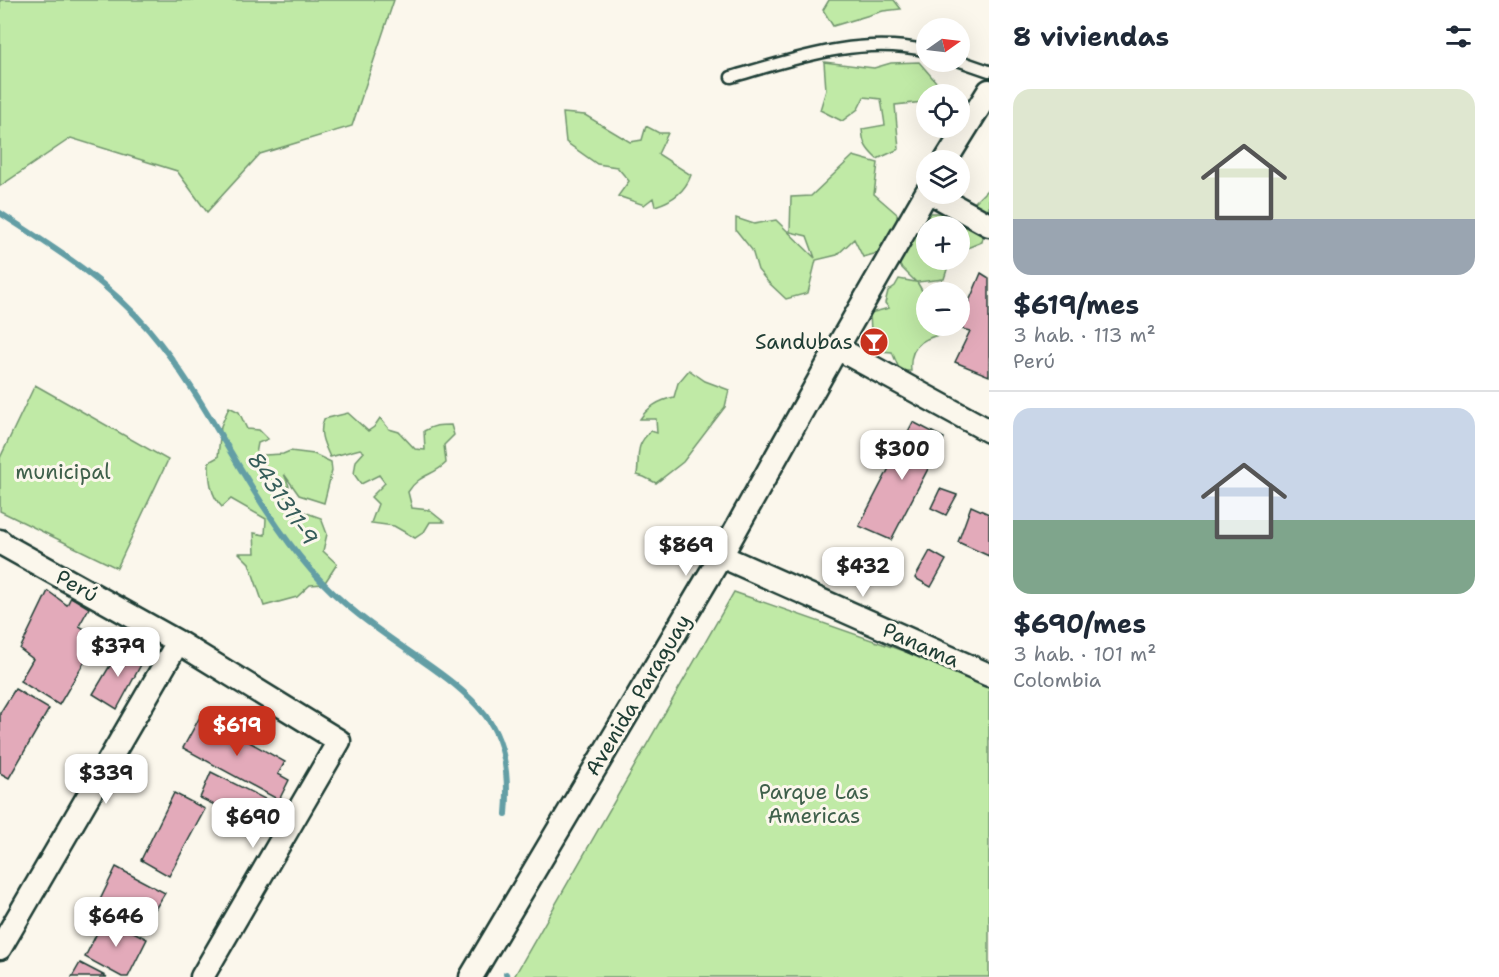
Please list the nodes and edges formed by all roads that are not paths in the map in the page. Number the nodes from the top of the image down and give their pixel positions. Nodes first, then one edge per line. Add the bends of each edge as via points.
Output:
1 (916, 48) edge
2 (970, 64) edge
3 (989, 71) edge
4 (732, 77) dead end
5 (989, 91) edge
6 (952, 150) edge
7 (920, 204) edge
8 (951, 204) edge
9 (989, 225) edge
10 (837, 348) junction
11 (989, 431) edge
12 (2, 548) edge
13 (721, 556) junction
14 (178, 642) junction
15 (989, 675) edge
16 (0, 948) edge
17 (202, 977) edge
18 (471, 977) edge

1 - 4 lane via 859,46 812,54
2 - 3 lane
5 - 6 street
7 - 10 street, Avenida Paraguay
8 - 9 street
10 - 11 street
10 - 13 street, Avenida Paraguay
12 - 14 street, Perú
13 - 15 street, Panama
13 - 18 street, Avenida Paraguay
14 - 16 street
14 - 17 street, Perú via 339,741

